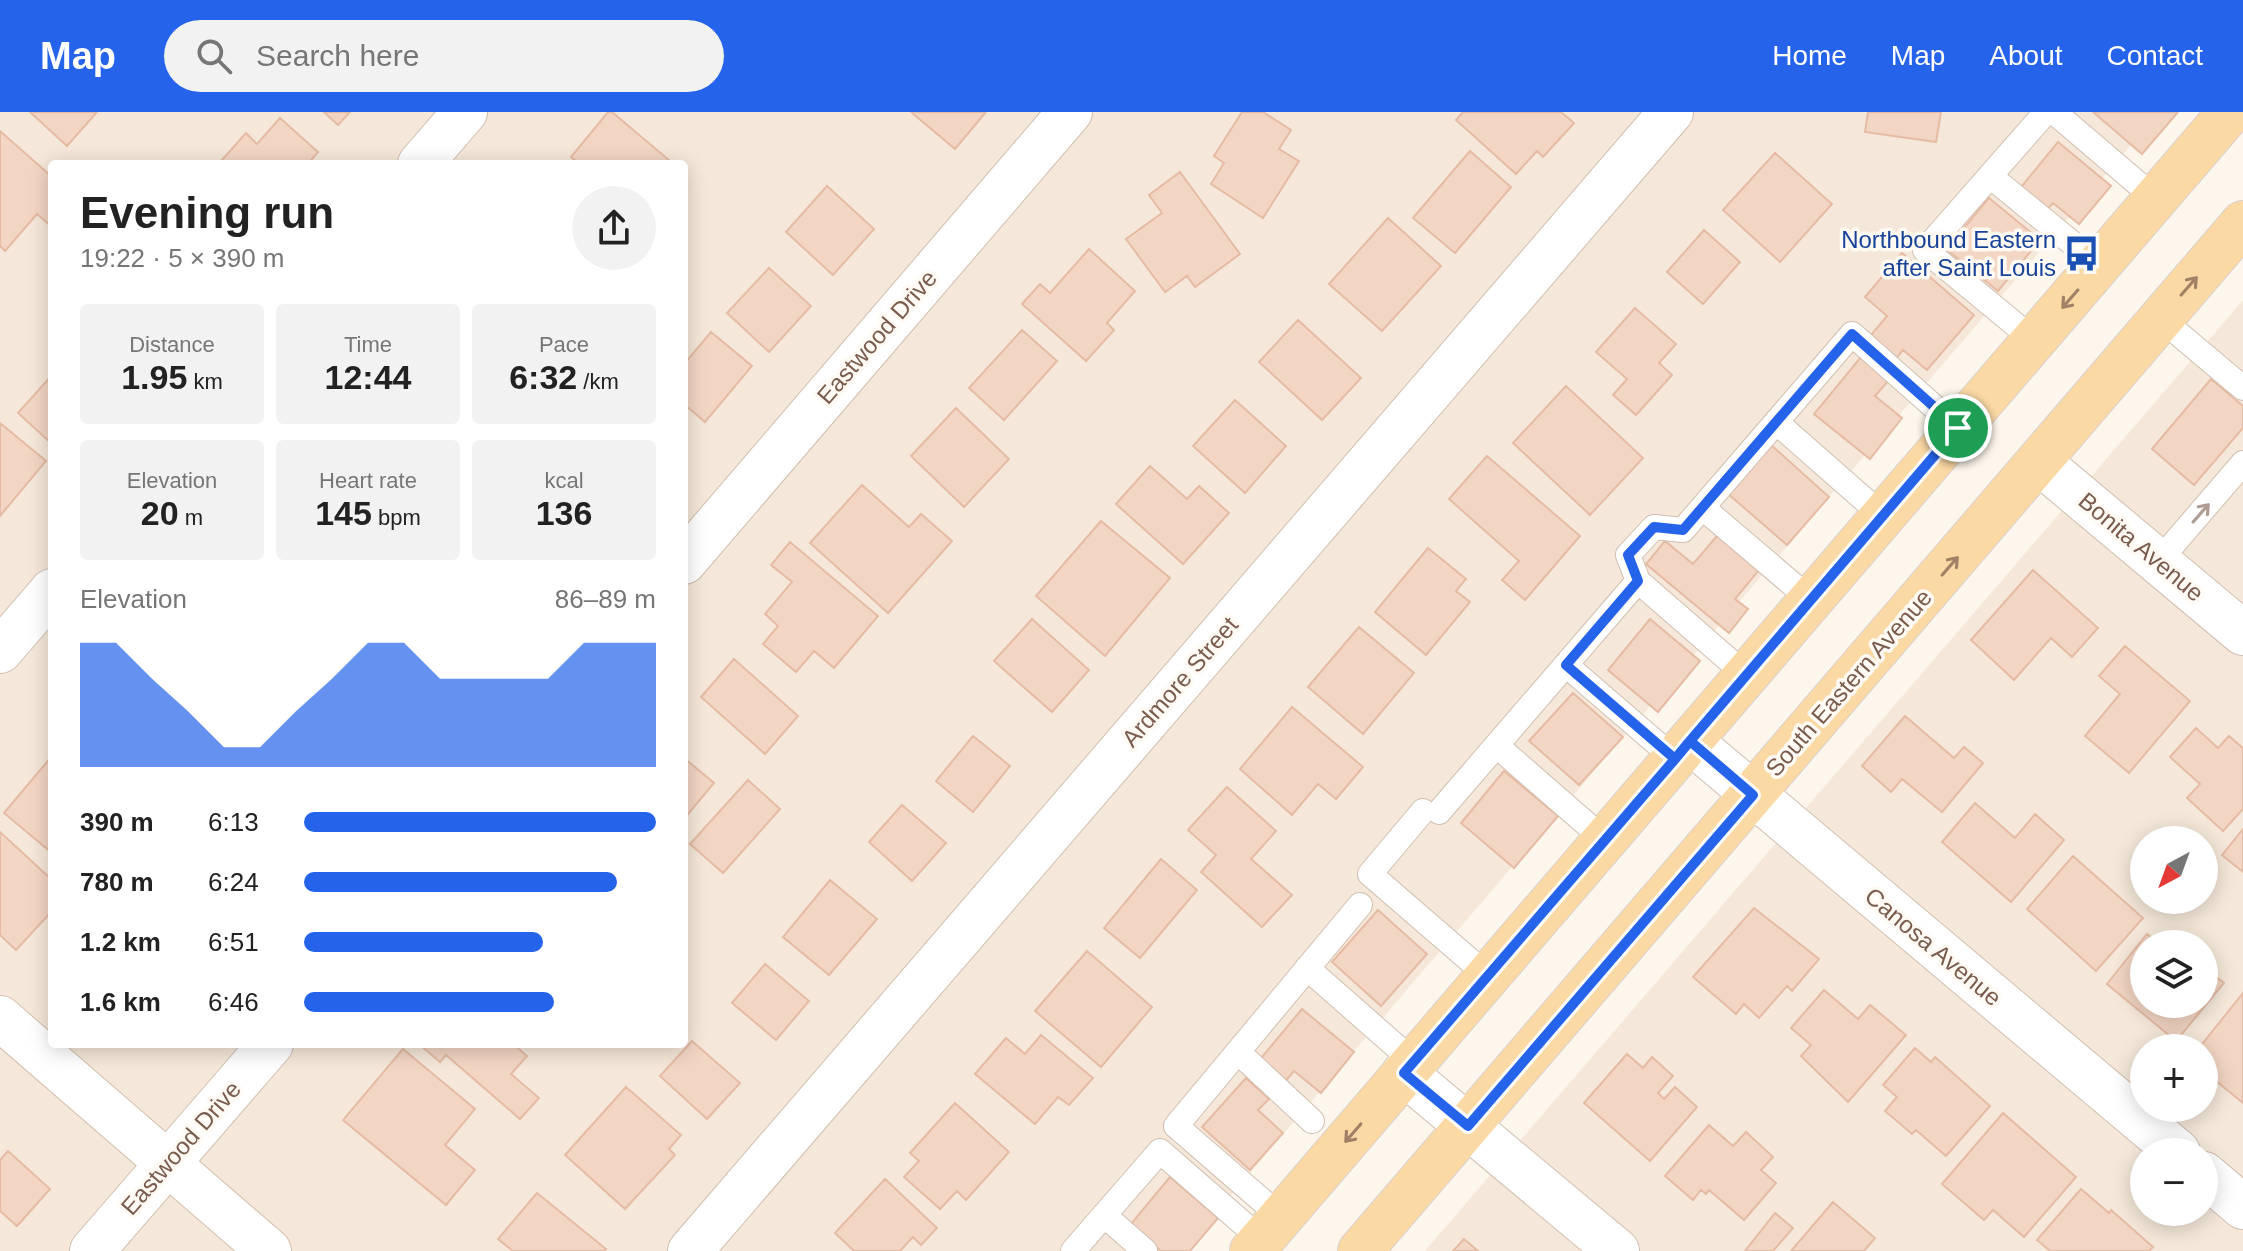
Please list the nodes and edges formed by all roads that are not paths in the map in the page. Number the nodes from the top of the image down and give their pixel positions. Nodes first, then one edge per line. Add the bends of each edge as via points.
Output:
1 (465, 112) edge
2 (1070, 112) edge
3 (1671, 112) edge
4 (2046, 112) edge
5 (2054, 112) edge
6 (2230, 112) edge
7 (423, 160) edge
8 (1990, 176) junction
9 (2156, 199) junction
10 (2243, 223) edge
11 (2099, 265) junction
12 (2161, 319) junction
13 (2034, 340) junction
14 (2243, 388) edge
15 (1776, 422) junction
16 (1958, 428) junction
17 (2039, 462) junction
18 (2243, 463) edge
19 (1703, 508) junction
20 (1883, 516) junction
21 (688, 557) edge
22 (2158, 562) junction
23 (1638, 581) junction
24 (48, 596) edge
25 (1811, 600) junction
26 (2243, 633) edge
27 (0, 651) edge
28 (1566, 665) junction
29 (1746, 675) junction
30 (1497, 746) junction
31 (1683, 750) junction
32 (1753, 795) junction
33 (1605, 840) junction
34 (1360, 905) dead end
35 (1307, 968) junction
36 (1488, 976) junction
37 (0, 1018) edge
38 (268, 1048) edge
39 (1238, 1052) junction
40 (1409, 1068) junction
41 (1312, 1121) dead end
42 (1468, 1126) junction
43 (2161, 1138) edge
44 (168, 1163) junction
45 (2218, 1186) edge
46 (2243, 1207) edge
47 (1104, 1215) junction
48 (1265, 1236) edge
49 (92, 1251) edge
50 (269, 1251) edge
51 (690, 1251) edge
52 (1073, 1251) edge
53 (1145, 1251) edge
54 (1360, 1251) edge
55 (1617, 1251) edge

1 - 7 street
2 - 21 street, Eastwood Drive
3 - 51 street, Ardmore Street
4 - 8 lane
5 - 9 lane
6 - 9 main road
8 - 11 lane
8 - 13 lane via 1925,250
9 - 11 main road
12 -> 10 main road, South Eastern Avenue
11 -> 13 main road
12 - 14 lane
12 - 17 main road, South Eastern Avenue
13 - 16 main road
15 - 16 lane via 1852,334
15 - 19 lane
15 - 20 lane
16 - 20 main road
17 - 22 street, Bonita Avenue
32 -> 17 main road, South Eastern Avenue
22 -> 18 lane
19 - 23 lane via 1683,530 1654,527 1628,555
19 - 25 lane
20 - 25 main road
22 - 26 street, Bonita Avenue
23 - 28 lane
23 - 29 lane
24 - 27 street
25 - 29 main road
28 - 30 lane
28 - 31 lane
29 - 31 main road
30 - 33 lane
30 - 36 lane via 1370,874
31 - 32 street, Canosa Avenue
31 - 33 main road
32 - 42 main road, South Eastern Avenue
32 - 43 street, Canosa Avenue
33 - 36 main road
34 - 35 lane
35 - 39 lane
35 - 40 lane
36 - 40 main road
37 - 44 street
38 - 44 street, Eastwood Drive
39 - 41 lane
39 - 48 lane via 1176,1126
40 - 42 street
40 -> 48 main road
42 - 54 main road, South Eastern Avenue
42 - 55 street
44 - 49 street, Eastwood Drive
44 - 50 street
45 - 46 street
47 - 48 lane via 1160,1151
47 - 52 lane
47 - 53 lane

